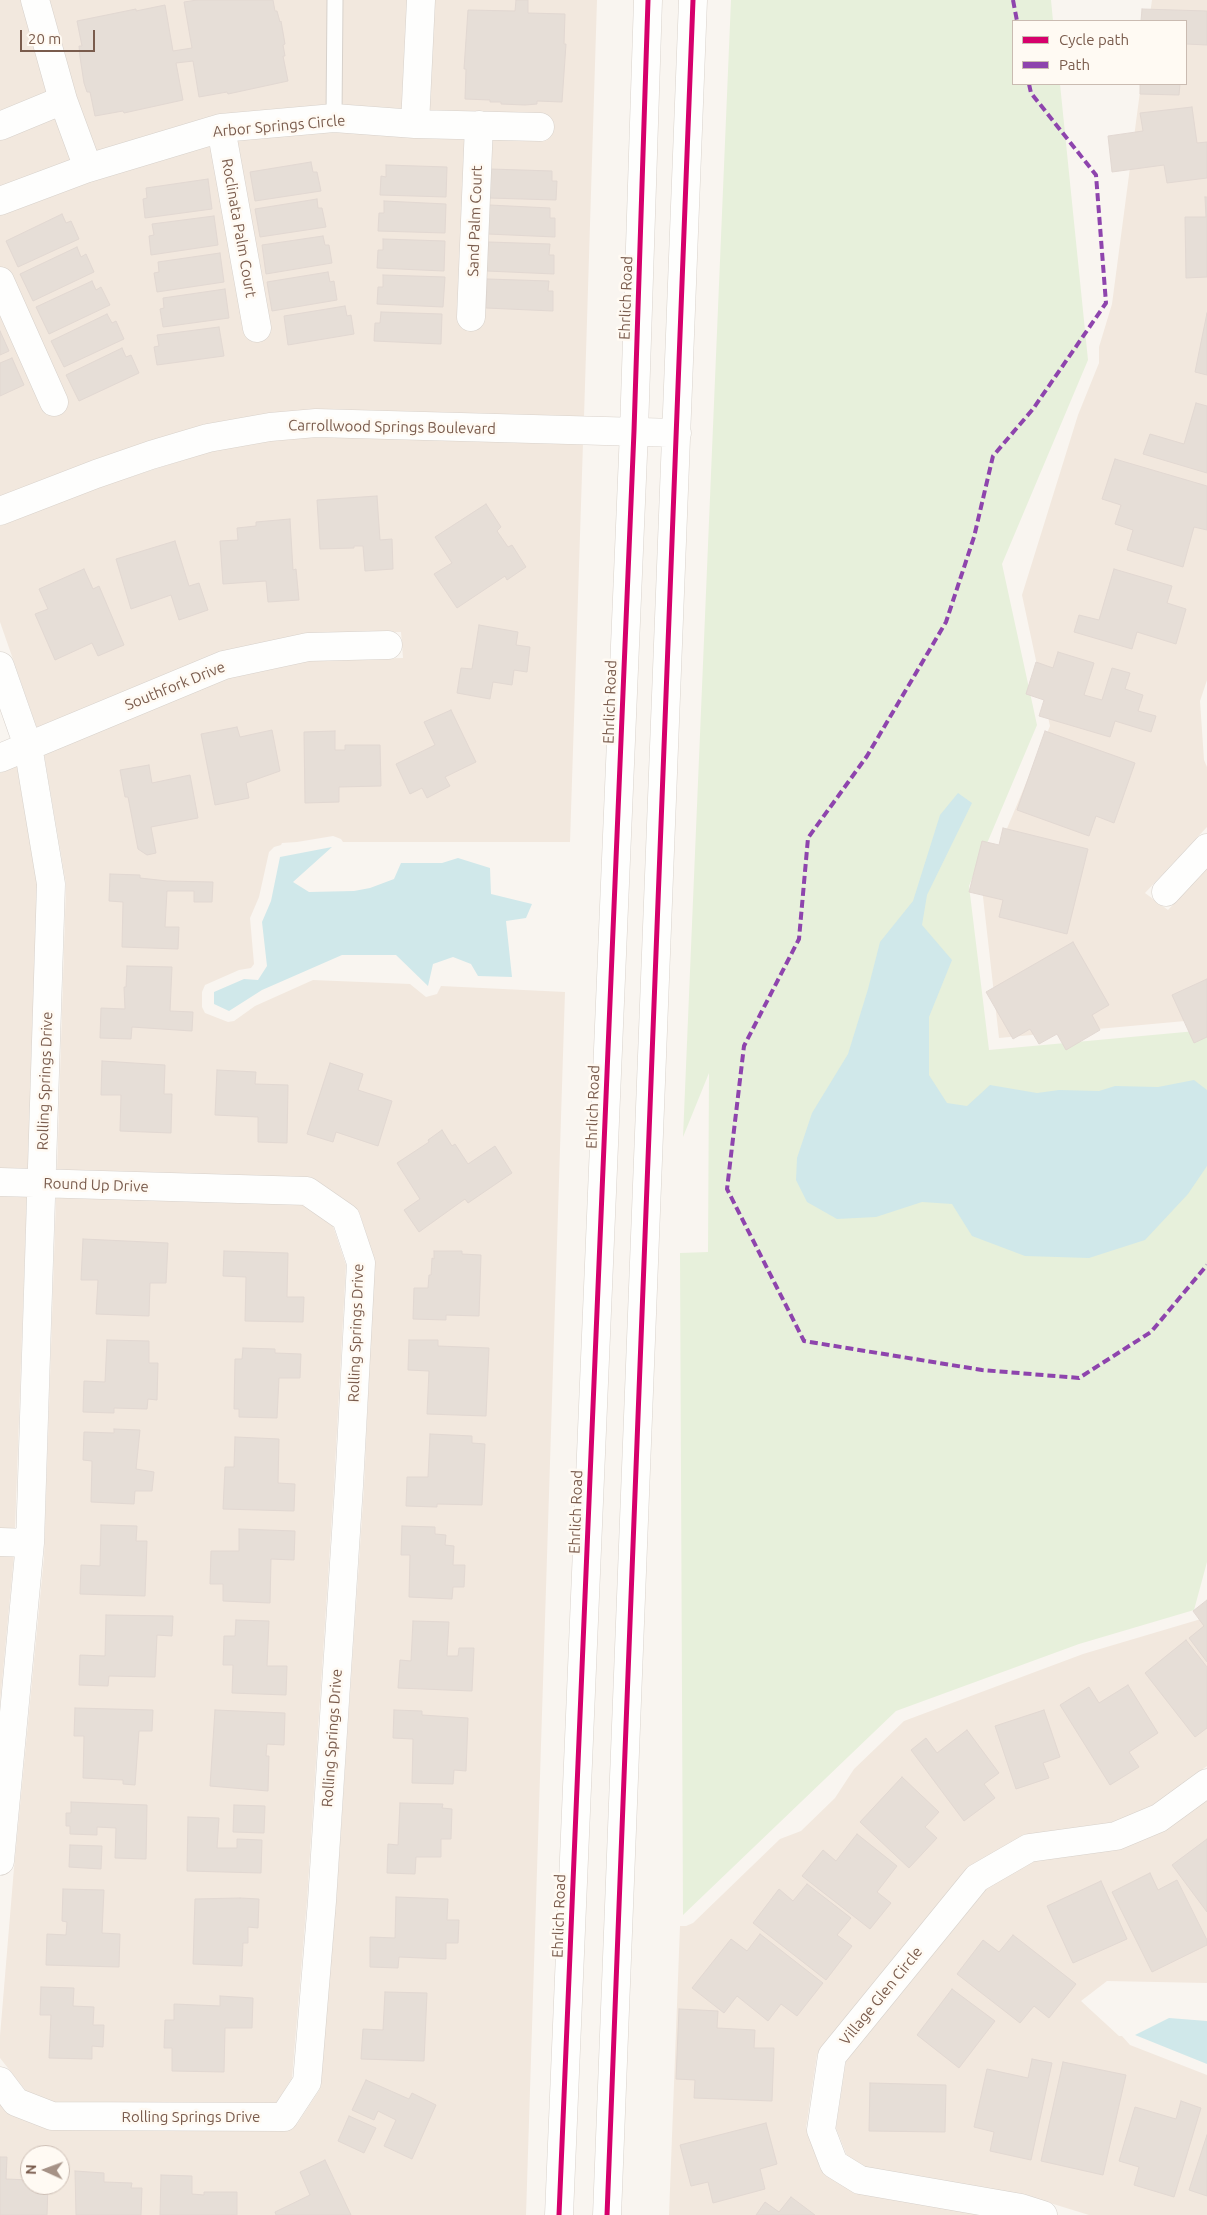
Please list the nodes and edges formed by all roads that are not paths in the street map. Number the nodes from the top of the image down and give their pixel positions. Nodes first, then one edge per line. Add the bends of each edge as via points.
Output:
1 (35, 0) edge
2 (335, 0) edge
3 (421, 0) edge
4 (648, 0) edge
5 (693, 0) edge
6 (63, 100) junction
7 (334, 118) junction
8 (415, 124) junction
9 (480, 125) junction
10 (0, 126) edge
11 (540, 127) dead end
12 (220, 128) junction
13 (88, 168) junction
14 (0, 201) edge
15 (0, 281) edge
16 (471, 317) dead end
17 (257, 328) dead end
18 (54, 402) dead end
19 (634, 431) junction
20 (677, 433) junction
21 (0, 512) edge
22 (388, 645) dead end
23 (0, 666) edge
24 (28, 746) junction
25 (0, 758) edge
26 (1207, 848) edge
27 (1166, 892) dead end
28 (0, 1182) edge
29 (42, 1183) junction
30 (193, 1188) joint
31 (0, 1542) edge
32 (30, 1543) junction
33 (1207, 1783) edge
34 (0, 1861) edge
35 (0, 2081) edge
36 (559, 2215) edge
37 (607, 2215) edge
38 (1043, 2215) edge

1 - 6 street
2 - 7 lane
3 - 8 street
4 - 19 street, Ehrlich Road
5 - 20 street
6 - 10 street
6 - 13 street
7 - 8 street, Arbor Springs Circle
7 - 12 street, Arbor Springs Circle
8 - 9 street, Arbor Springs Circle
9 - 11 street, Arbor Springs Circle
9 - 16 street, Sand Palm Court
12 - 13 street, Arbor Springs Circle
12 - 17 street, Roclinata Palm Court
13 - 14 street, Arbor Springs Circle
15 - 18 street
19 - 20 street, Carrollwood Springs Boulevard
19 - 21 street, Carrollwood Springs Boulevard via 316,423 270,426 208,438 150,456
19 - 36 street, Ehrlich Road
20 - 37 street
22 - 24 street, Southfork Drive via 308,647 224,664
23 - 24 street, Rolling Springs Drive
24 - 25 street, Southfork Drive
24 - 29 street, Rolling Springs Drive via 51,884
26 - 27 street
28 - 29 street, Round Up Drive
29 - 30 street, Round Up Drive
29 - 32 street, Rolling Springs Drive
30 - 35 street, Rolling Springs Drive via 307,1191 346,1218 361,1264 347,1516 307,2082 284,2117 52,2116 16,2102
31 - 32 street
32 - 34 street, Rolling Springs Drive
33 - 38 street, Village Glen Circle via 1159,1818 1116,1836 1029,1848 977,1878 832,2056 821,2130 834,2164 860,2180 1021,2208

